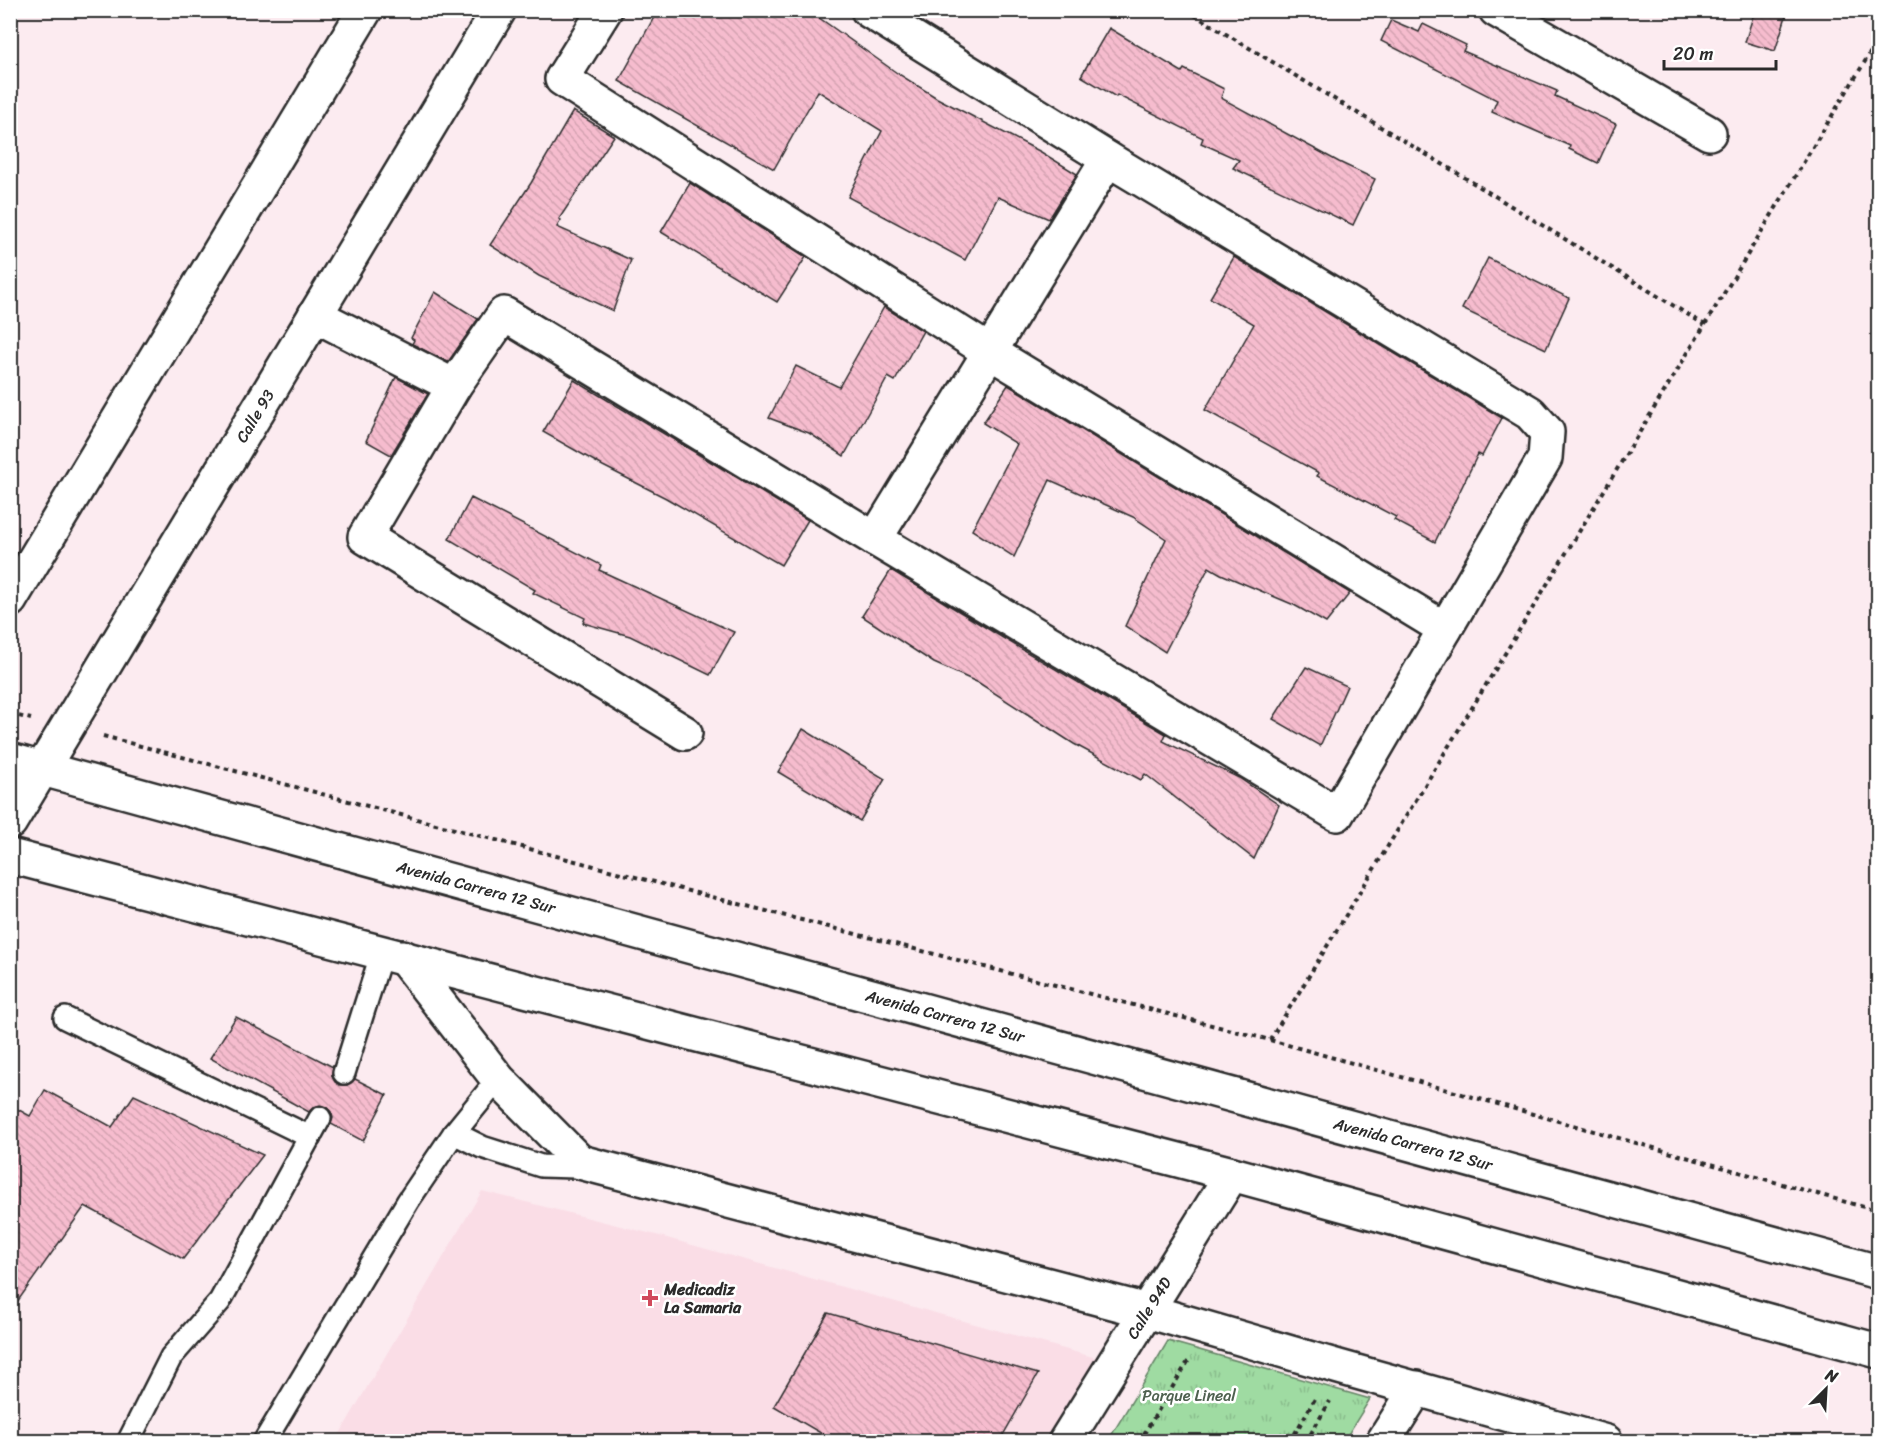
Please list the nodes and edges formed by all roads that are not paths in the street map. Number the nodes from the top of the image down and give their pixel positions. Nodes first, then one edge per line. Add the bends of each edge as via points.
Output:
1 (365, 10) edge
2 (499, 10) edge
3 (605, 10) edge
4 (868, 10) edge
5 (1496, 10) edge
6 (1709, 133) dead end
7 (1108, 159) junction
8 (315, 315) junction
9 (990, 352) junction
10 (454, 386) junction
11 (875, 539) junction
12 (10, 600) edge
13 (1445, 629) junction
14 (685, 733) dead end
15 (10, 760) edge
16 (43, 768) junction
17 (10, 822) edge
18 (10, 856) edge
19 (392, 955) junction
20 (65, 1018) dead end
21 (344, 1073) dead end
22 (498, 1079) junction
23 (320, 1118) dead end
24 (454, 1133) junction
25 (310, 1137) junction
26 (580, 1162) junction
27 (1232, 1174) junction
28 (1878, 1272) edge
29 (1147, 1311) junction
30 (1878, 1351) edge
31 (1417, 1388) junction
32 (128, 1442) edge
33 (264, 1442) edge
34 (1065, 1442) edge
35 (1383, 1442) edge
36 (1606, 1442) edge

1 - 12 street
2 - 8 street, Calle 93
3 - 9 street via 561,80
4 - 7 street
5 - 6 street
7 - 9 street
7 - 13 street via 1530,413 1547,432 1545,458
8 - 10 street
8 - 16 street, Calle 93
9 - 11 street
9 - 13 street
10 - 11 street via 504,314
10 - 14 street via 365,537
11 - 13 street via 1337,814
15 - 16 street, Avenida Carrera 12 Sur
16 - 17 street, Calle 93
16 - 28 street, Avenida Carrera 12 Sur
18 - 19 street
19 - 21 lane
19 - 22 street
19 - 27 street
20 - 25 lane
22 - 24 lane
22 - 26 street
23 - 25 lane
24 - 26 lane via 482,1147 541,1166 575,1167
24 - 33 lane via 408,1201
25 - 32 lane via 220,1301 171,1357
26 - 29 street
27 - 29 street, Calle 94D
27 - 30 street
29 - 31 street
29 - 34 street, Calle 94D
31 - 35 street
31 - 36 street

